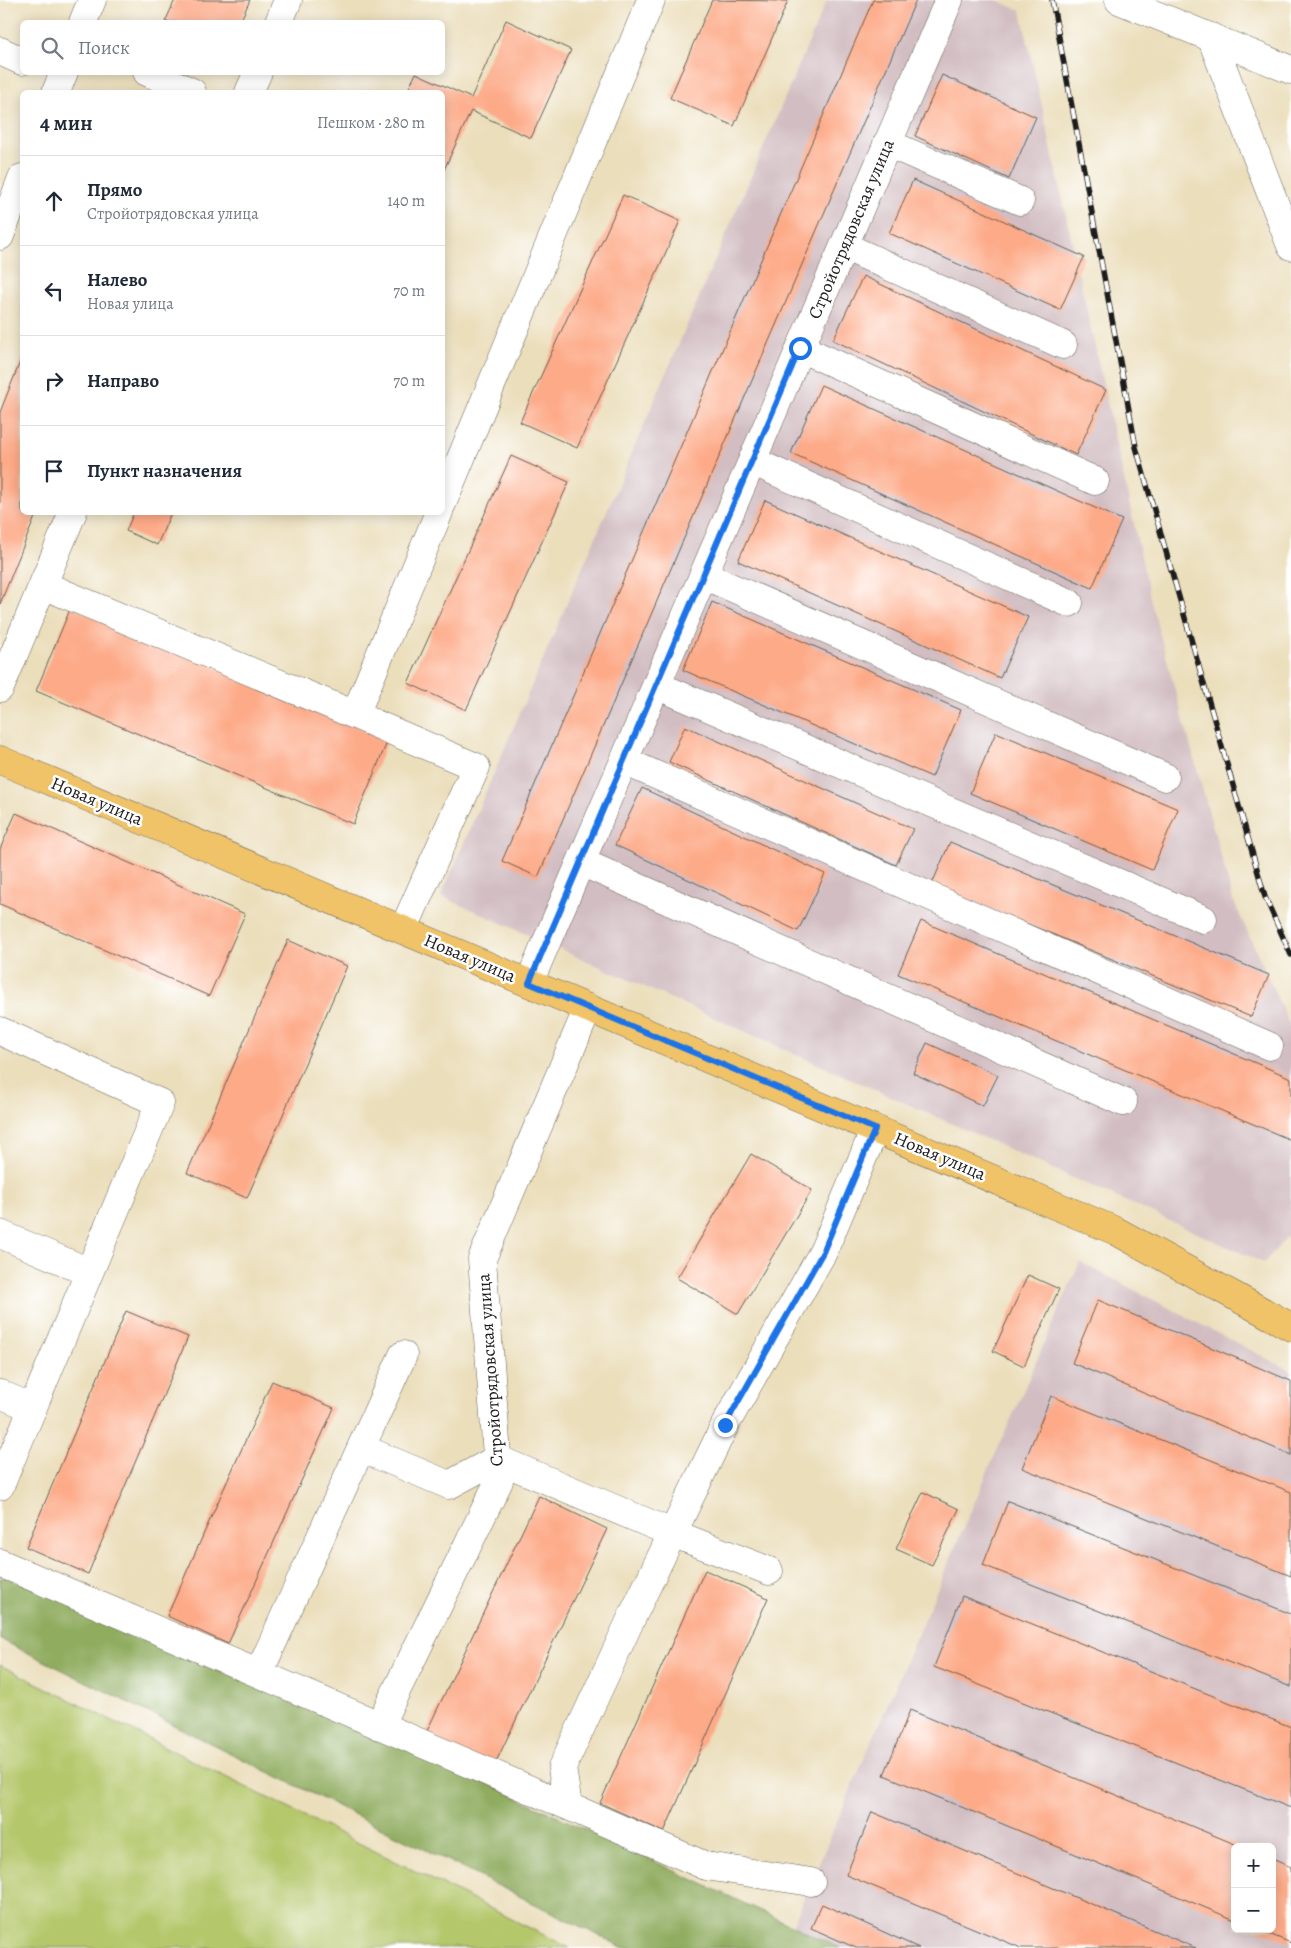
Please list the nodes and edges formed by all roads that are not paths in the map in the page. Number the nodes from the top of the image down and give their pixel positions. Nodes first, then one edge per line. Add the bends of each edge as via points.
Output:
1 (92, 0) edge
2 (288, 0) edge
3 (651, 0) edge
4 (948, 0) edge
5 (1119, 0) edge
6 (1166, 9) edge
7 (85, 20) edge
8 (279, 20) edge
9 (1211, 37) junction
10 (0, 51) edge
11 (20, 59) edge
12 (1291, 70) edge
13 (154, 75) edge
14 (257, 75) edge
15 (188, 90) edge
16 (250, 90) edge
17 (888, 143) junction
18 (20, 182) edge
19 (1020, 201) dead end
20 (2, 222) edge
21 (844, 246) junction
22 (1291, 246) edge
23 (1063, 345) dead end
24 (800, 348) junction
25 (752, 461) junction
26 (1094, 480) dead end
27 (445, 497) edge
28 (72, 515) edge
29 (438, 515) edge
30 (703, 575) junction
31 (43, 585) junction
32 (1069, 603) dead end
33 (656, 685) junction
34 (0, 688) edge
35 (355, 715) junction
36 (0, 760) edge
37 (624, 761) junction
38 (1165, 777) dead end
39 (581, 862) junction
40 (1204, 919) dead end
41 (403, 930) junction
42 (529, 983) junction
43 (588, 1008) junction
44 (0, 1031) edge
45 (1269, 1046) dead end
46 (1123, 1102) dead end
47 (875, 1129) junction
48 (0, 1234) edge
49 (89, 1272) junction
50 (1291, 1327) edge
51 (403, 1356) dead end
52 (0, 1394) edge
53 (32, 1408) junction
54 (361, 1448) junction
55 (497, 1459) junction
56 (0, 1486) edge
57 (672, 1533) junction
58 (0, 1563) edge
59 (769, 1571) dead end
60 (259, 1673) junction
61 (379, 1726) junction
62 (568, 1806) junction
63 (811, 1882) dead end

1 - 7 street
2 - 8 street
3 - 27 street
4 - 17 street, Стройотрядовская улица
5 - 6 street
6 - 9 street
9 - 12 street
9 - 22 street
10 - 11 street
13 - 15 street
14 - 16 street
17 - 19 street
17 - 21 street, Стройотрядовская улица
18 - 20 street
21 - 23 street
21 - 24 street, Стройотрядовская улица
24 - 25 street, Стройотрядовская улица
24 - 26 street
25 - 30 street, Стройотрядовская улица
25 - 32 street
28 - 31 street
29 - 35 street
30 - 33 street, Стройотрядовская улица
30 - 38 street
31 - 34 street
31 - 35 street
33 - 37 street, Стройотрядовская улица
33 - 40 street
35 - 41 street via 476,766
36 - 41 main road, Новая улица
37 - 39 street, Стройотрядовская улица
37 - 45 street
39 - 42 street, Стройотрядовская улица
39 - 46 street
41 - 42 main road, Новая улица
42 - 43 main road, Новая улица
43 - 47 main road, Новая улица
43 - 55 street, Стройотрядовская улица via 482,1259
44 - 49 street via 160,1103
47 - 50 main road, Новая улица via 1116,1231
47 - 57 street via 823,1252 725,1425
48 - 49 street
49 - 53 street
51 - 54 street
52 - 53 street
53 - 56 street
54 - 55 street via 448,1485
54 - 60 street
55 - 57 street
55 - 61 street, Стройотрядовская улица via 498,1481
57 - 59 street
57 - 62 street via 562,1768
58 - 60 street
60 - 61 street
61 - 62 street
62 - 63 street via 706,1866

